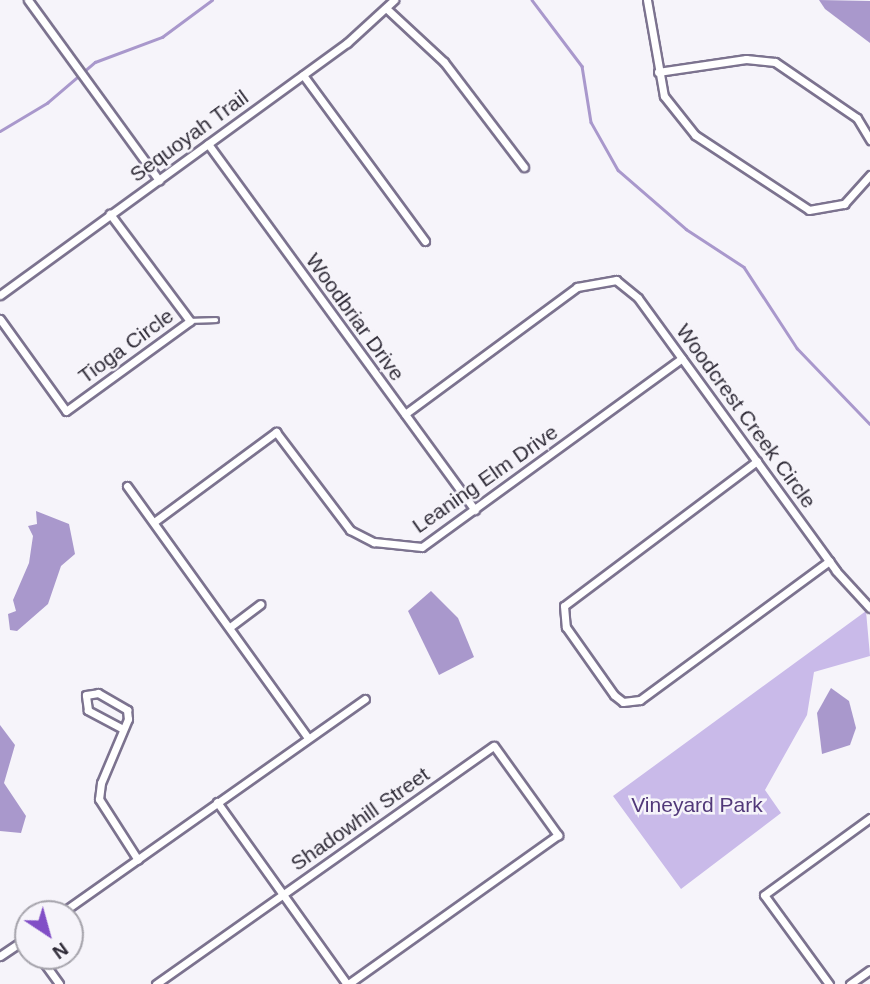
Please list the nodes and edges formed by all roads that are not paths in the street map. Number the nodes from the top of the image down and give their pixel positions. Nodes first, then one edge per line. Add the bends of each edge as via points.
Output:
1 (28, 0) edge
2 (394, 0) edge
3 (647, 0) edge
4 (387, 9) junction
5 (658, 72) junction
6 (303, 75) junction
7 (870, 140) edge
8 (208, 144) junction
9 (524, 167) dead end
10 (870, 174) edge
11 (159, 180) junction
12 (110, 214) junction
13 (425, 241) dead end
14 (0, 295) edge
15 (0, 319) edge
16 (216, 320) dead end
17 (190, 321) junction
18 (682, 358) junction
19 (405, 414) junction
20 (757, 461) junction
21 (127, 486) dead end
22 (475, 510) junction
23 (154, 522) junction
24 (829, 561) junction
25 (260, 604) dead end
26 (870, 608) edge
27 (230, 627) junction
28 (365, 699) dead end
29 (123, 729) junction
30 (308, 738) junction
31 (217, 802) junction
32 (870, 818) edge
33 (138, 860) junction
34 (284, 895) junction
35 (80, 900) edge
36 (870, 970) edge
37 (156, 984) edge
38 (347, 984) edge
39 (829, 984) edge
40 (850, 984) edge

1 - 11 street
2 - 4 street, Sequoyah Trail
3 - 5 street
4 - 6 street, Sequoyah Trail
4 - 9 street via 444,62
5 - 7 street via 746,59 775,62 857,118
5 - 10 street via 668,104 686,127 784,198 818,211 858,194
6 - 8 street, Sequoyah Trail
6 - 13 street
8 - 11 street, Sequoyah Trail
8 - 19 street, Woodbriar Drive
11 - 12 street, Sequoyah Trail
12 - 14 street, Sequoyah Trail
12 - 17 street, Tioga Circle
15 - 17 street, Tioga Circle via 66,411
16 - 17 lane
18 - 19 street, Woodcrest Creek Circle via 624,284 597,279 577,286
18 - 20 street, Woodcrest Creek Circle
18 - 22 street, Leaning Elm Drive
19 - 22 street, Woodbriar Drive
20 - 24 street, Woodcrest Creek Circle
20 - 24 street via 564,606 564,623 614,695 623,702 640,700
21 - 23 street
22 - 23 street, Leaning Elm Drive via 418,549 364,538 345,525 276,432
23 - 27 street
24 - 26 street, Woodcrest Creek Circle
25 - 27 street
27 - 30 street
28 - 30 street
29 - 29 street via 125,706 98,693 86,695 88,710
29 - 33 street via 99,799
30 - 31 street
31 - 33 street
31 - 34 street
32 - 39 street via 764,895
33 - 35 street
34 - 37 street, Shadowhill Street
34 - 38 street
34 - 38 street, Shadowhill Street via 494,746 558,835
36 - 40 street

